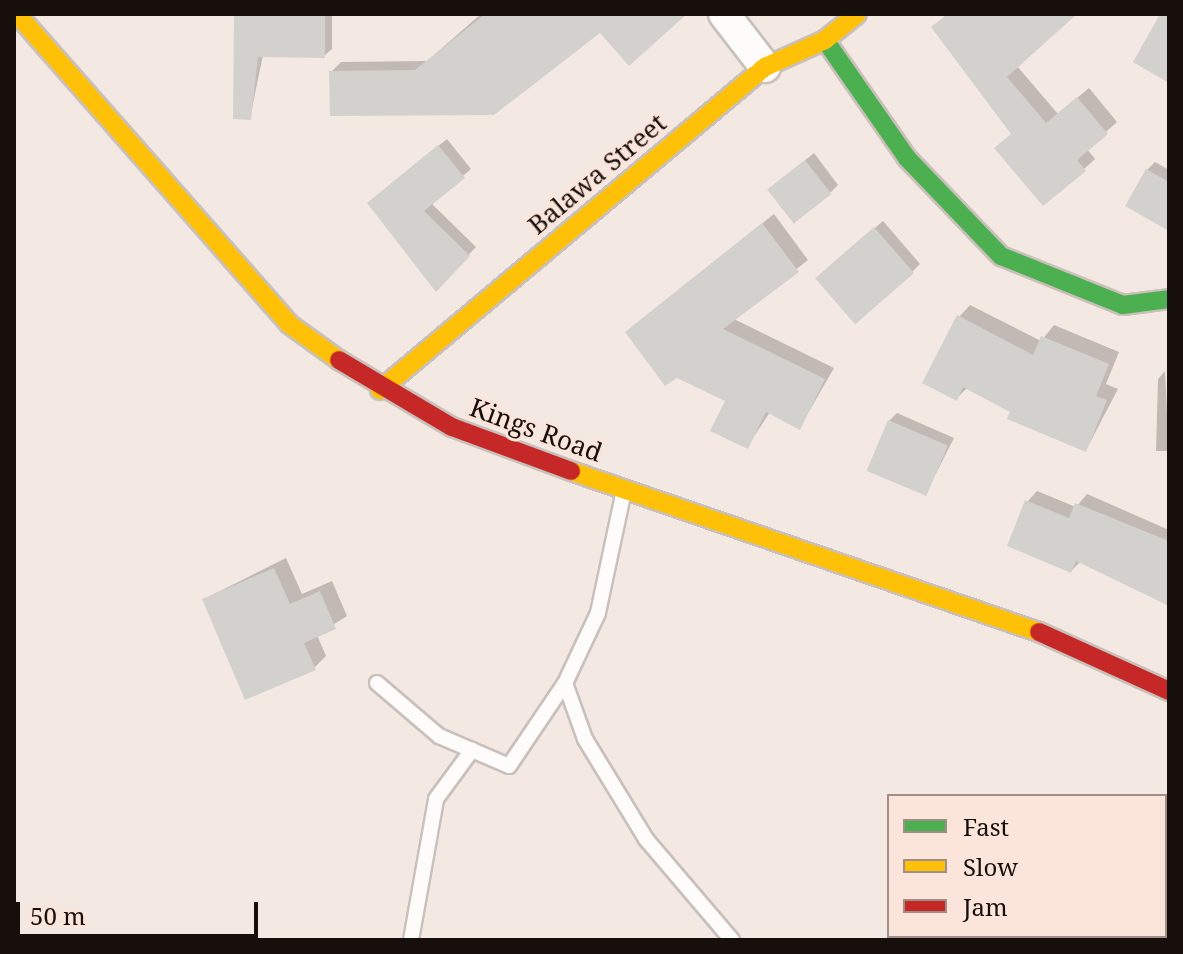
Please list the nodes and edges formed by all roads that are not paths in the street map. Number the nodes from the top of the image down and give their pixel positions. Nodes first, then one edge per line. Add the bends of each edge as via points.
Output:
1 (17, 14) edge
2 (724, 14) edge
3 (857, 14) edge
4 (825, 40) junction
5 (765, 67) junction
6 (1169, 299) edge
7 (380, 390) junction
8 (624, 490) junction
9 (377, 683) dead end
10 (565, 683) junction
11 (1169, 691) edge
12 (472, 750) junction
13 (411, 940) edge
14 (732, 940) edge

1 - 7 main road, Kings Road via 289,324
2 - 5 street
3 - 4 main road, Balawa Street
4 - 5 main road, Balawa Street
4 - 6 main road via 907,158 1001,256 1123,305
5 - 7 main road, Balawa Street
7 - 8 main road, Kings Road via 452,427
8 - 10 lane via 598,613
8 - 11 main road, Kings Road via 1000,614
9 - 12 lane via 439,736
10 - 12 lane via 509,766
10 - 14 lane via 585,739 646,839
12 - 13 lane via 436,799

